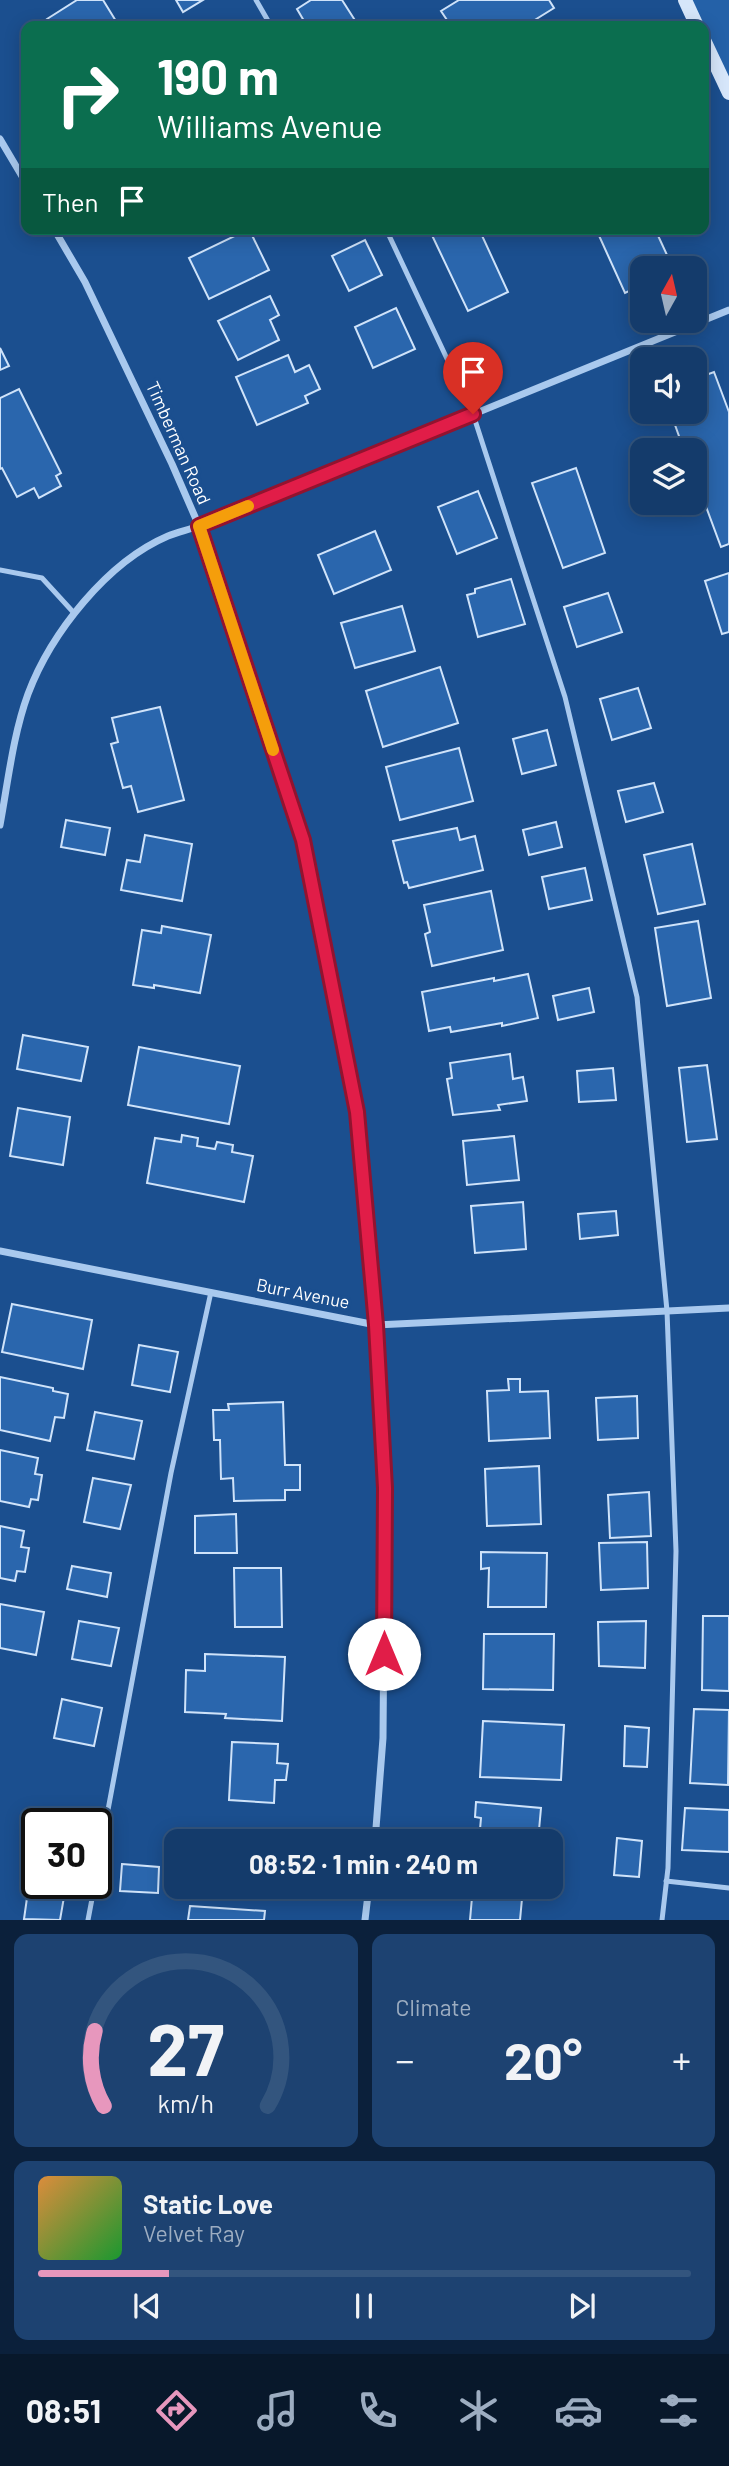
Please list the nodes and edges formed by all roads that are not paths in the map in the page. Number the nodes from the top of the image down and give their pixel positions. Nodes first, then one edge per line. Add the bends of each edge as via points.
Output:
1 (256, 0) edge
2 (685, 0) edge
3 (268, 21) edge
4 (695, 21) edge
5 (709, 51) edge
6 (729, 93) edge
7 (0, 139) edge
8 (21, 175) edge
9 (58, 235) edge
10 (389, 235) edge
11 (729, 310) edge
12 (473, 414) junction
13 (199, 526) junction
14 (0, 570) edge
15 (74, 612) junction
16 (0, 825) edge
17 (0, 1251) edge
18 (211, 1292) junction
19 (729, 1308) edge
20 (667, 1311) junction
21 (376, 1325) junction
22 (108, 1808) edge
23 (376, 1829) edge
24 (667, 1881) junction
25 (729, 1888) edge
26 (91, 1899) edge
27 (367, 1899) edge
28 (88, 1920) edge
29 (365, 1920) edge
30 (662, 1920) edge

1 - 3 lane
2 - 4 main road
5 - 6 main road
7 - 8 street
9 - 13 street, Timberman Road via 85,282
10 - 12 lane
11 - 12 street
12 - 13 street
12 - 20 lane via 565,697 638,997
13 - 15 street via 167,536 136,554
13 - 21 street, Timberman Road via 303,840 357,1112
14 - 15 lane via 42,579
15 - 16 street via 28,693
17 - 18 street, Burr Avenue
18 - 21 street, Burr Avenue
18 - 22 lane via 171,1473
19 - 20 street, Burr Avenue
20 - 21 street, Burr Avenue
20 - 24 lane via 676,1551
21 - 23 street, Timberman Road via 385,1488 383,1738
24 - 25 lane
24 - 30 lane
26 - 28 lane
27 - 29 street

